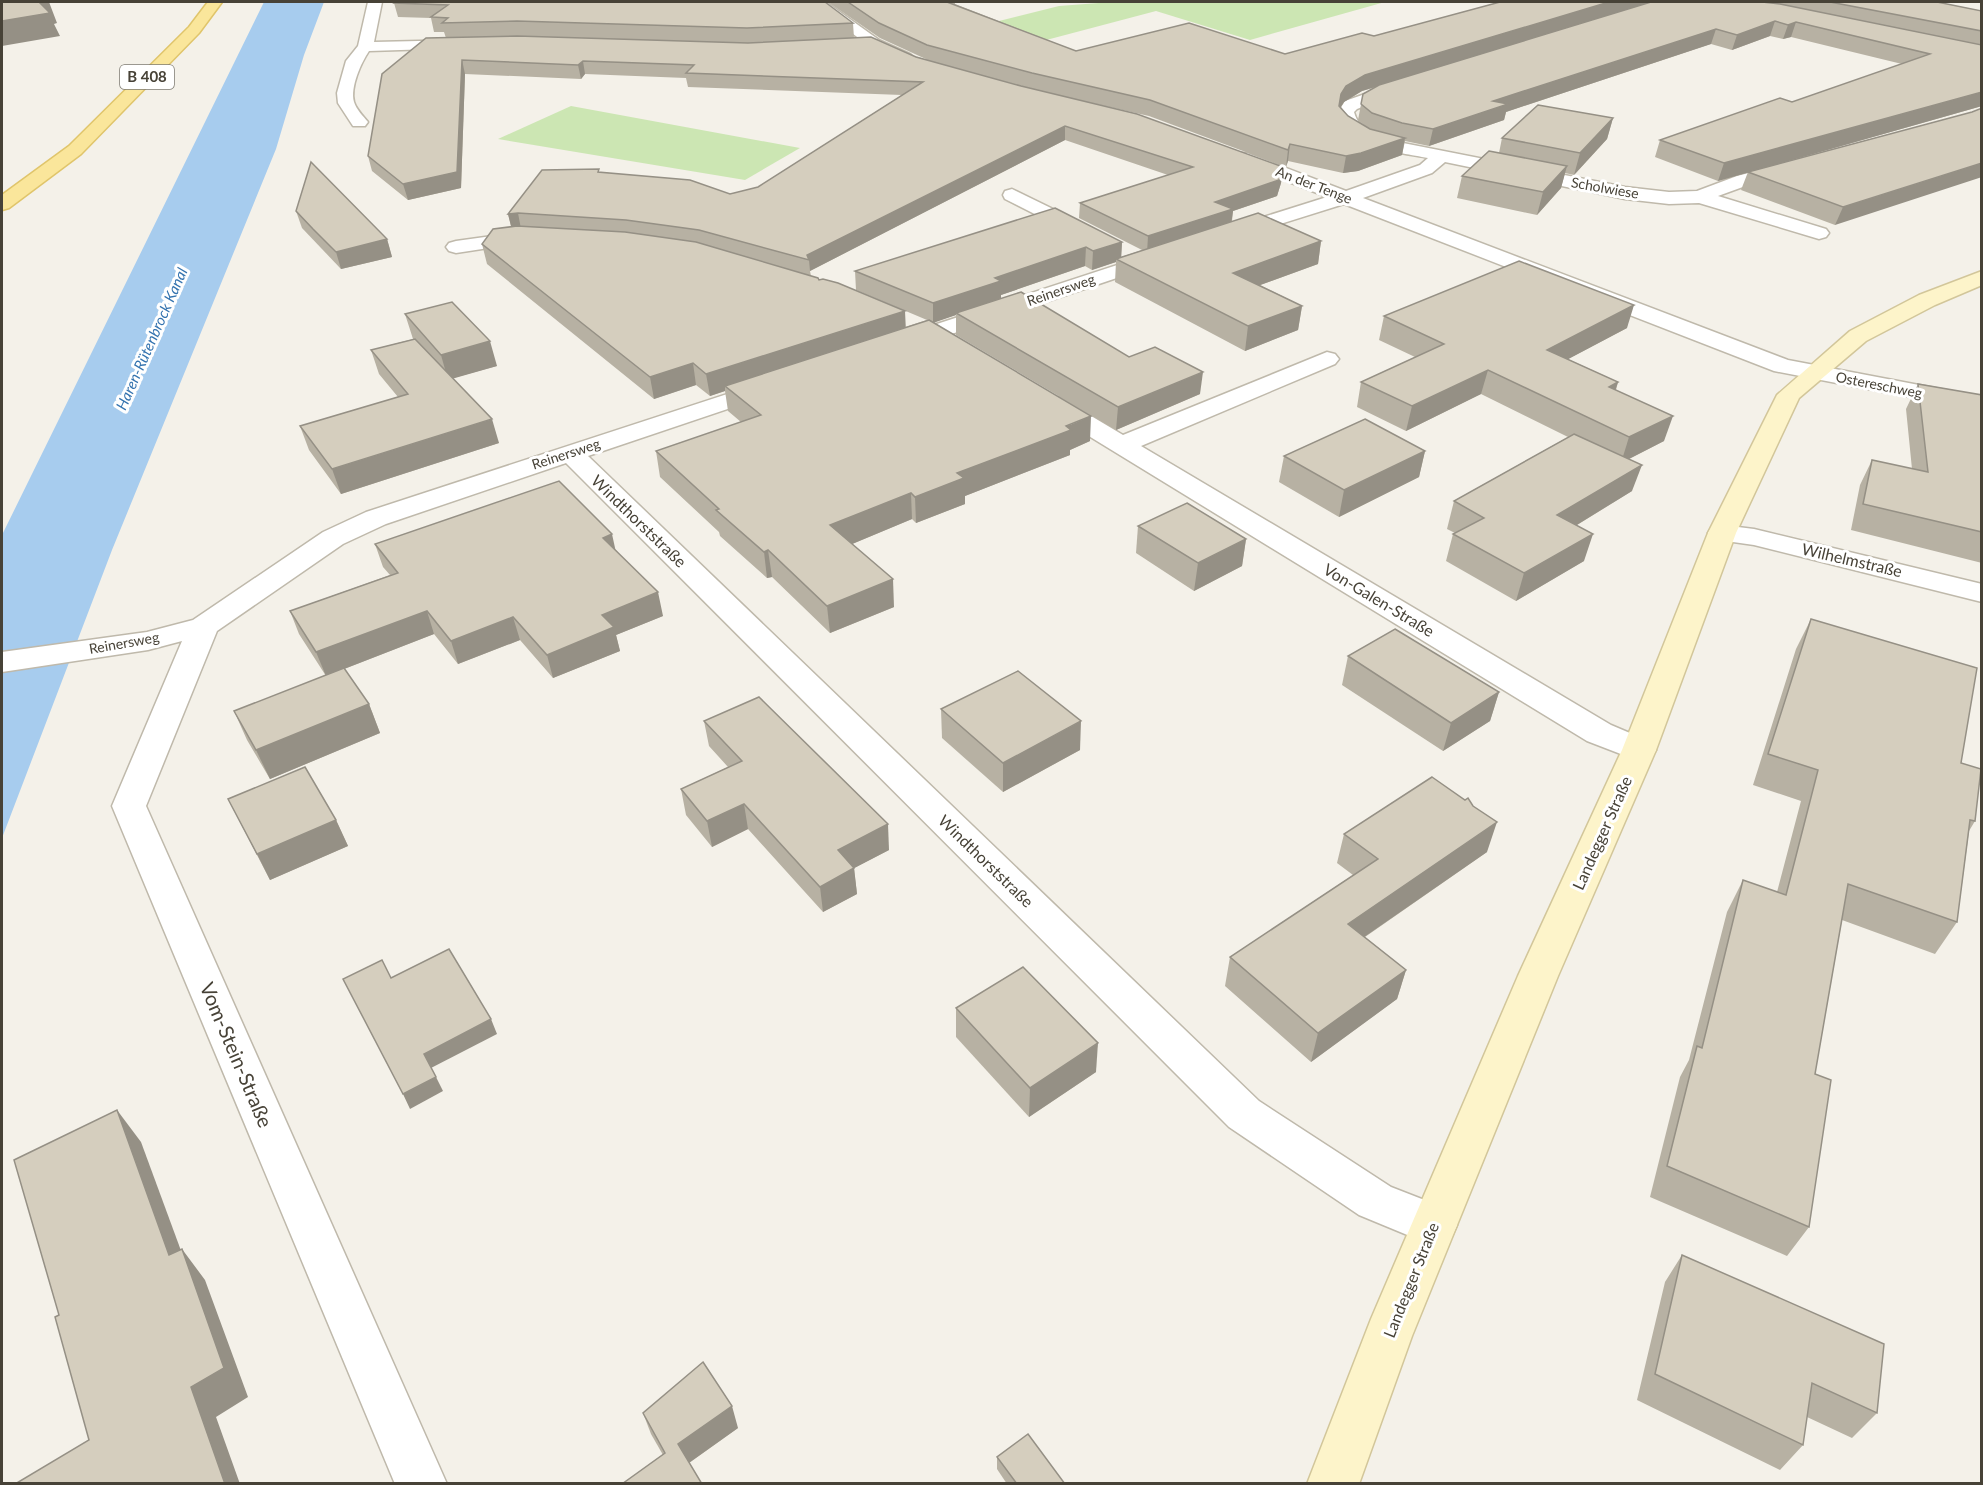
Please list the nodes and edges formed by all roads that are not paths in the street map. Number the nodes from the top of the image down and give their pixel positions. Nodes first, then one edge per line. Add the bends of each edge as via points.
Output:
1 (215, 2) edge
2 (375, 2) edge
3 (818, 2) edge
4 (483, 44) edge
5 (365, 47) junction
6 (922, 65) edge
7 (1415, 82) edge
8 (359, 122) dead end
9 (1224, 150) edge
10 (1440, 157) junction
11 (1802, 164) edge
12 (1012, 195) dead end
13 (1345, 196) junction
14 (1700, 197) junction
15 (2, 204) edge
16 (1819, 233) dead end
17 (554, 238) edge
18 (1211, 240) edge
19 (1104, 241) edge
20 (456, 247) dead end
21 (1178, 251) edge
22 (1982, 277) edge
23 (901, 319) edge
24 (933, 333) junction
25 (963, 351) edge
26 (876, 352) edge
27 (1327, 359) dead end
28 (1812, 373) junction
29 (797, 378) edge
30 (1032, 392) edge
31 (1982, 404) edge
32 (1122, 445) junction
33 (570, 453) junction
34 (1722, 533) junction
35 (1982, 593) edge
36 (204, 626) junction
37 (2, 662) edge
38 (1639, 750) junction
39 (1434, 1225) junction
40 (421, 1484) edge
41 (1333, 1484) edge

1 - 15 main road, B 408 via 194,30 75,150
2 - 5 street
3 - 6 street via 865,44
4 - 5 street
5 - 8 street via 354,61 345,93 346,103
7 - 10 street, Scholwiese via 1351,105 1346,112 1348,122 1362,135
9 - 13 street, An der Tenge
10 - 13 street via 1426,169
10 - 14 street, Scholwiese via 1625,193
11 - 14 street, Scholwiese
12 - 19 street
13 - 18 street
13 - 28 street, An der Tenge via 1752,355
14 - 16 street, Scholwiese
17 - 20 street via 521,237
21 - 24 street, Reinersweg via 1135,257
22 - 28 main road, Landegger Straße via 1858,336
23 - 24 street
24 - 25 street
24 - 26 street, Reinersweg
27 - 32 street
28 - 31 street, Ostereschweg
28 - 34 main road, Landegger Straße via 1789,395
29 - 33 street, Reinersweg
30 - 32 street, Von-Galen-Straße
32 - 38 street, Von-Galen-Straße via 1599,733
33 - 36 street, Reinersweg via 376,518 333,538
33 - 39 street, Windthorststraße via 1244,1114 1375,1201
34 - 35 street, Wilhelmstraße via 1754,537
34 - 38 main road, Landegger Straße
36 - 37 street, Reinersweg via 148,641
36 - 40 street, Vom-Stein-Straße via 129,806
38 - 39 main road, Landegger Straße via 1538,976
39 - 41 main road, Landegger Straße

